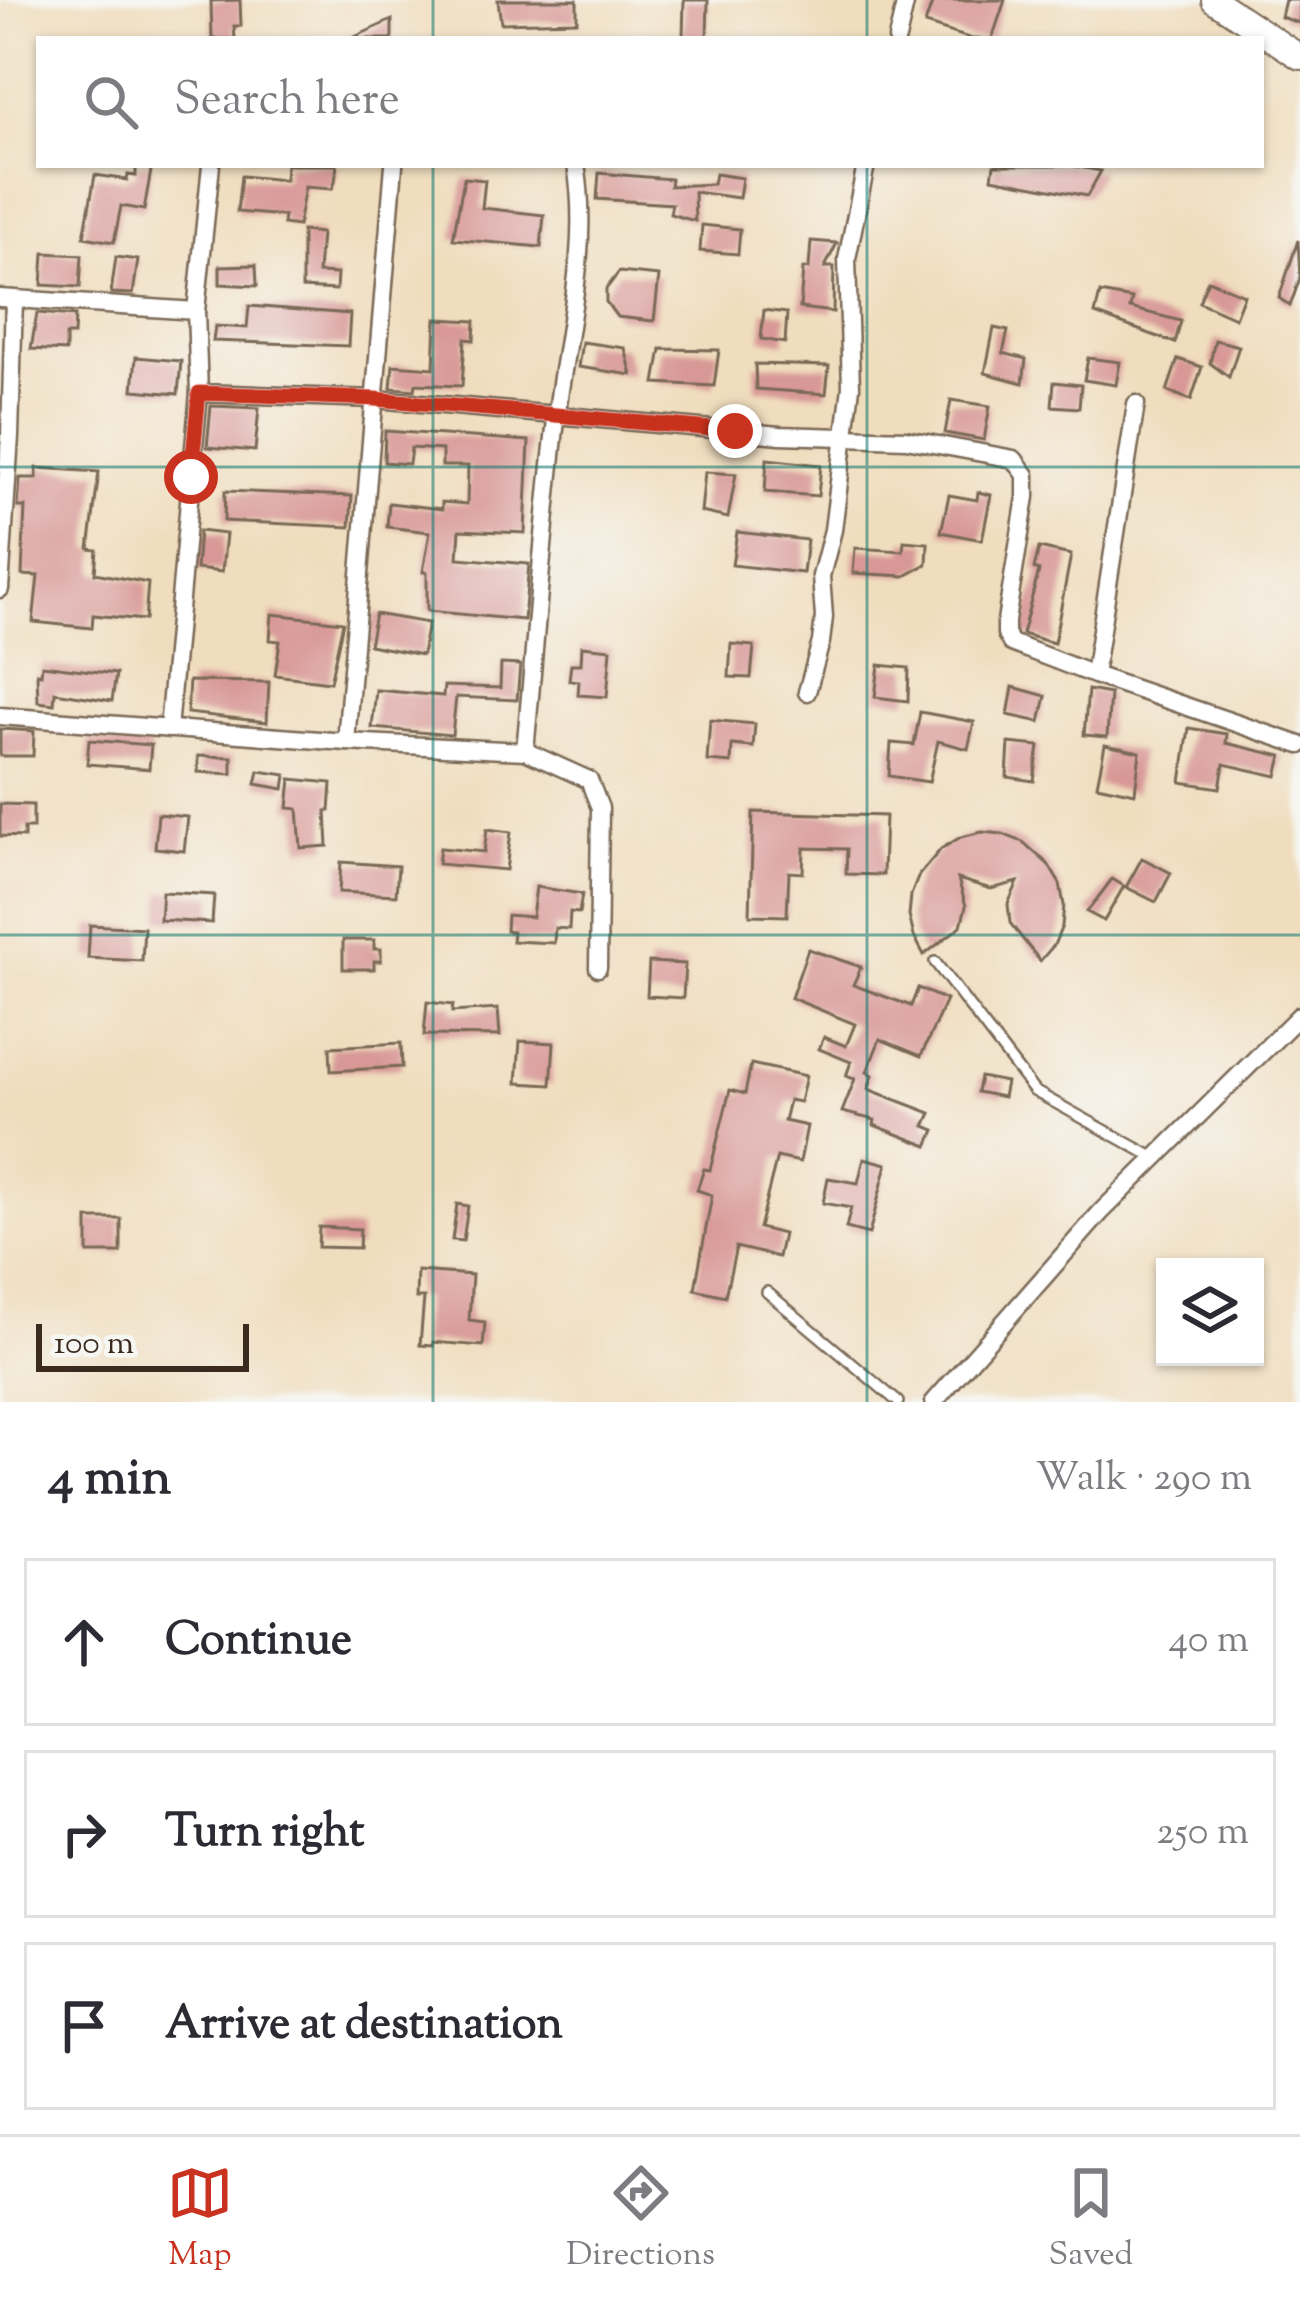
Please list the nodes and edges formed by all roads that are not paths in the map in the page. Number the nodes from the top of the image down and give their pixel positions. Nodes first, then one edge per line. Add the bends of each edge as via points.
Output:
1 (906, 0) edge
2 (1214, 0) edge
3 (898, 36) edge
4 (1300, 56) edge
5 (211, 168) edge
6 (394, 168) edge
7 (576, 168) edge
8 (865, 168) edge
9 (7, 299) edge
10 (196, 311) junction
11 (199, 393) junction
12 (376, 399) junction
13 (1136, 404) dead end
14 (556, 416) junction
15 (843, 435) junction
16 (0, 589) edge
17 (1094, 675) junction
18 (807, 692) dead end
19 (0, 716) edge
20 (168, 729) junction
21 (346, 742) junction
22 (1300, 745) edge
23 (525, 751) junction
24 (935, 962) dead end
25 (598, 968) dead end
26 (1300, 1016) edge
27 (1155, 1158) junction
28 (767, 1292) dead end
29 (898, 1402) edge
30 (934, 1402) edge

1 - 3 street
2 - 4 main road
5 - 10 street
6 - 12 street
7 - 14 street via 580,219
8 - 15 street via 848,259
9 - 10 street
9 - 16 street via 10,436
10 - 11 street
11 - 12 street
11 - 20 street
12 - 14 street
12 - 21 street
13 - 17 street
14 - 15 street
14 - 23 street
15 - 17 street via 948,446 1021,464 1026,497 1006,634 1025,650
15 - 18 street via 821,576 823,629
17 - 22 street
19 - 20 street
20 - 21 street
21 - 23 street
23 - 25 street via 589,780 600,808
24 - 27 lane via 1034,1091
26 - 27 street
27 - 30 street
28 - 29 lane

